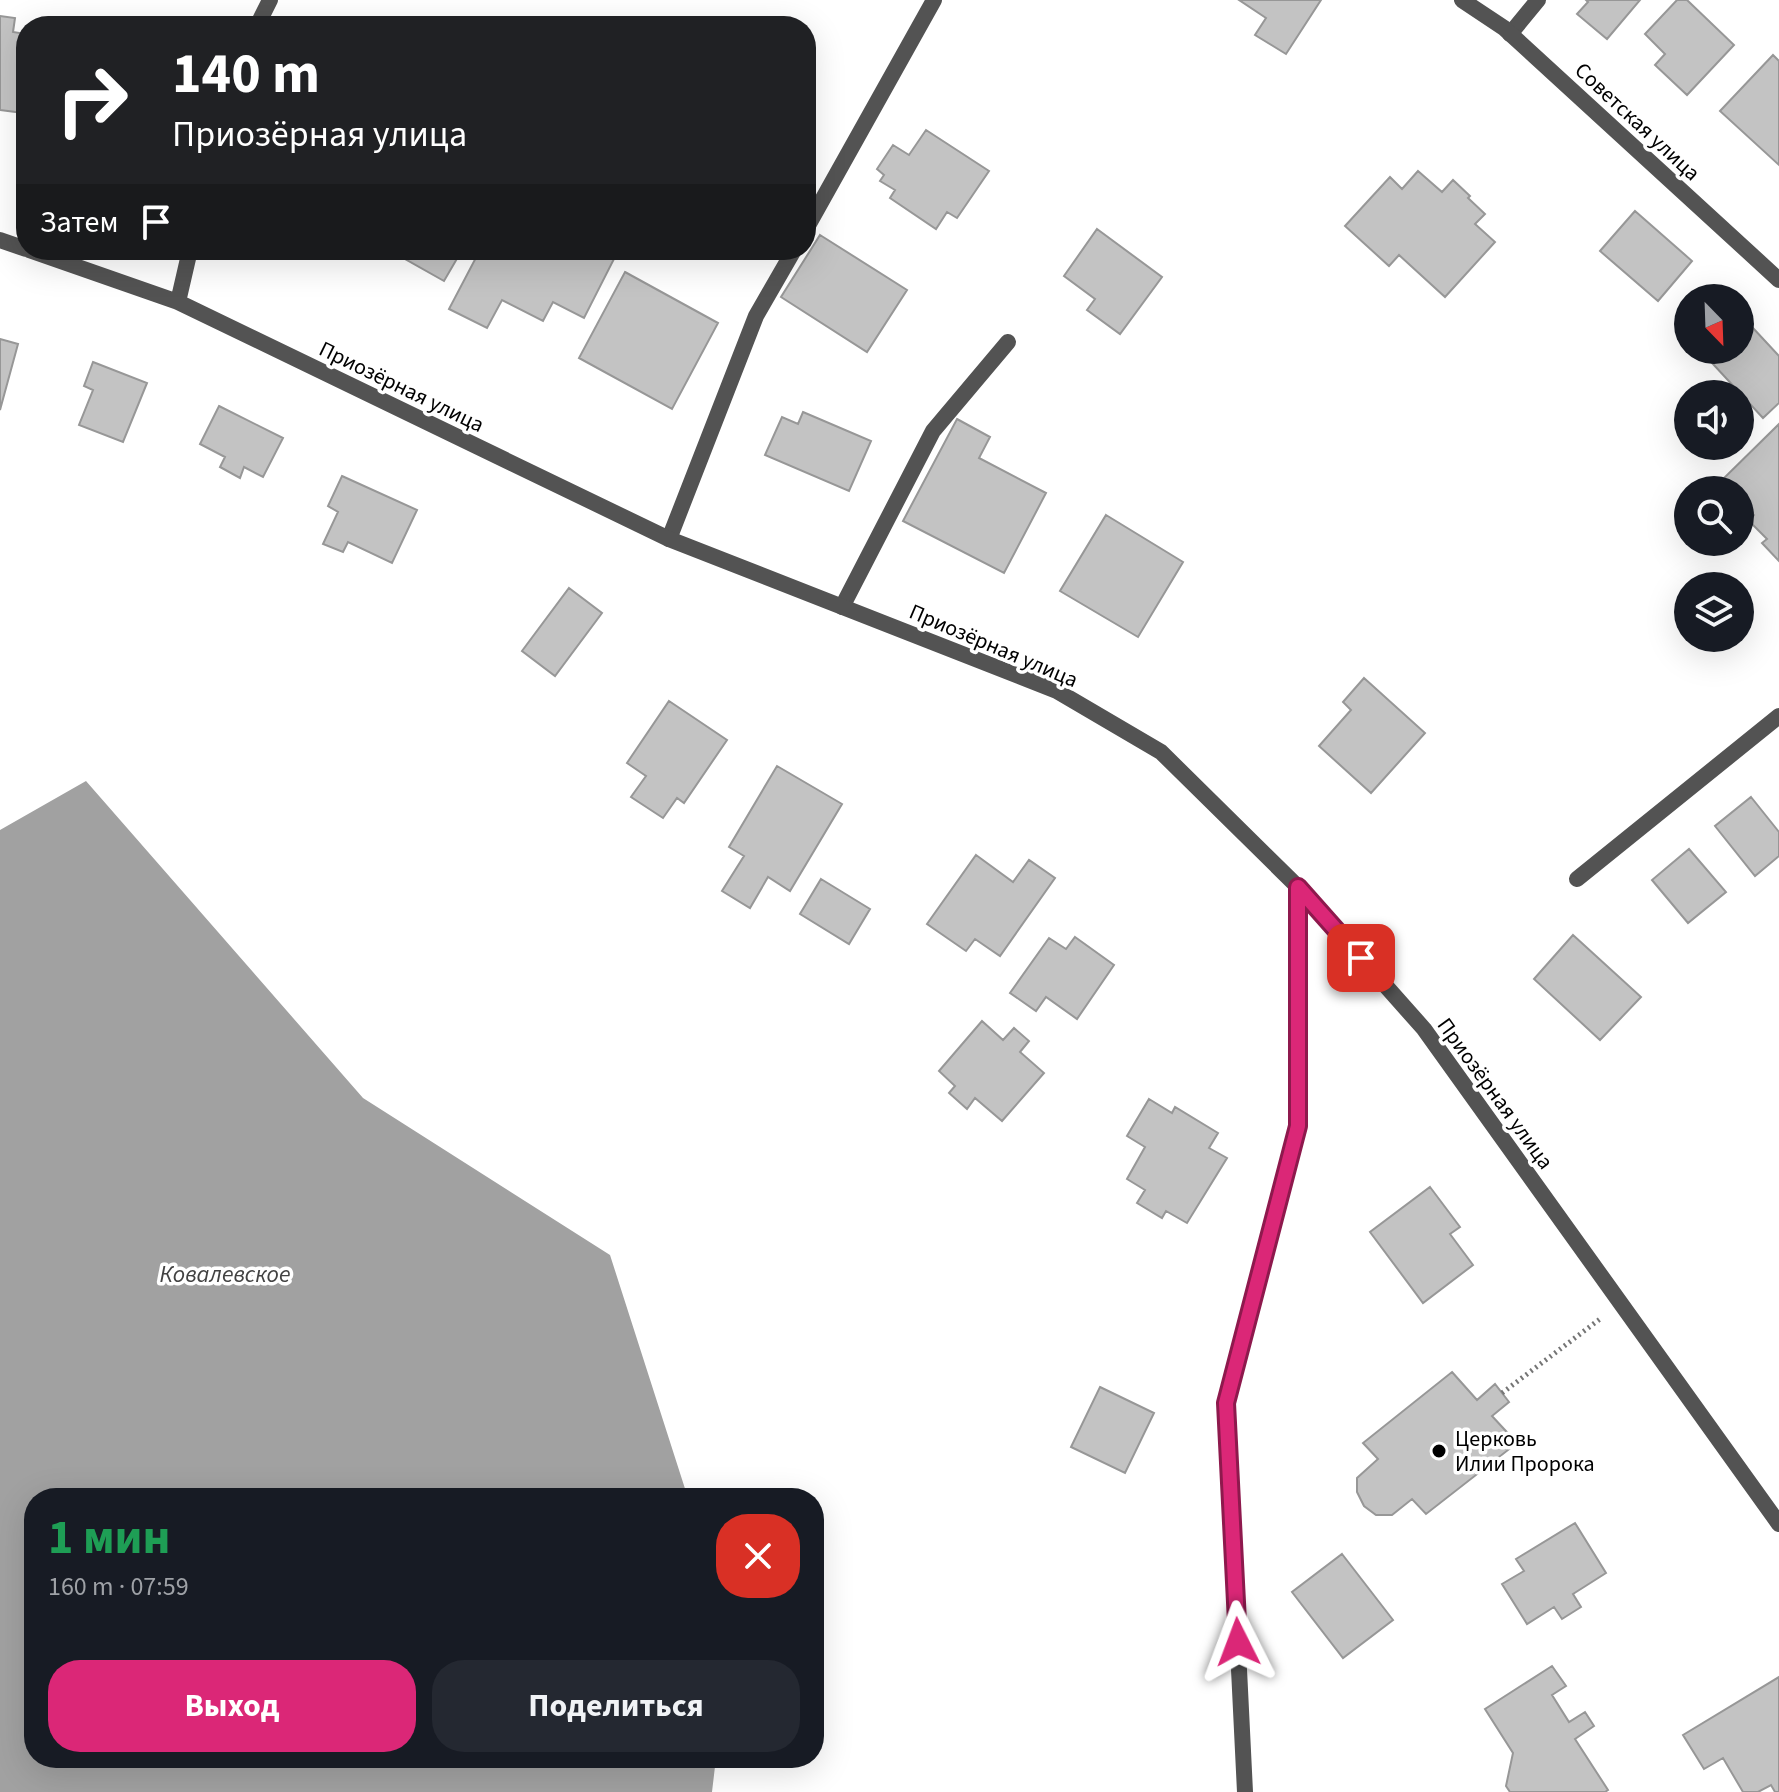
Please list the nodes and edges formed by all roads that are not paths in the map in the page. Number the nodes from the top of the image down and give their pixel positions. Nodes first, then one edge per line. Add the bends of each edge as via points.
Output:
1 (934, 0) edge
2 (1462, 0) edge
3 (1538, 0) edge
4 (1510, 34) junction
5 (816, 211) edge
6 (59, 260) edge
7 (188, 260) edge
8 (788, 260) edge
9 (1779, 280) edge
10 (178, 302) junction
11 (1008, 342) dead end
12 (669, 539) junction
13 (842, 607) junction
14 (1779, 716) edge
15 (1577, 879) dead end
16 (1298, 887) junction
17 (1779, 1524) edge
18 (1245, 1792) edge

1 - 5 street
2 - 4 street, Советская улица
3 - 4 street
4 - 9 street, Советская улица
6 - 10 street, Приозёрная улица
7 - 10 street
8 - 12 street via 756,316
10 - 12 street, Приозёрная улица
11 - 13 street via 933,431
12 - 13 street, Приозёрная улица
13 - 16 street, Приозёрная улица via 1057,691 1161,752
14 - 15 street
16 - 17 street, Приозёрная улица via 1424,1029
16 - 18 street via 1298,1126 1226,1403

